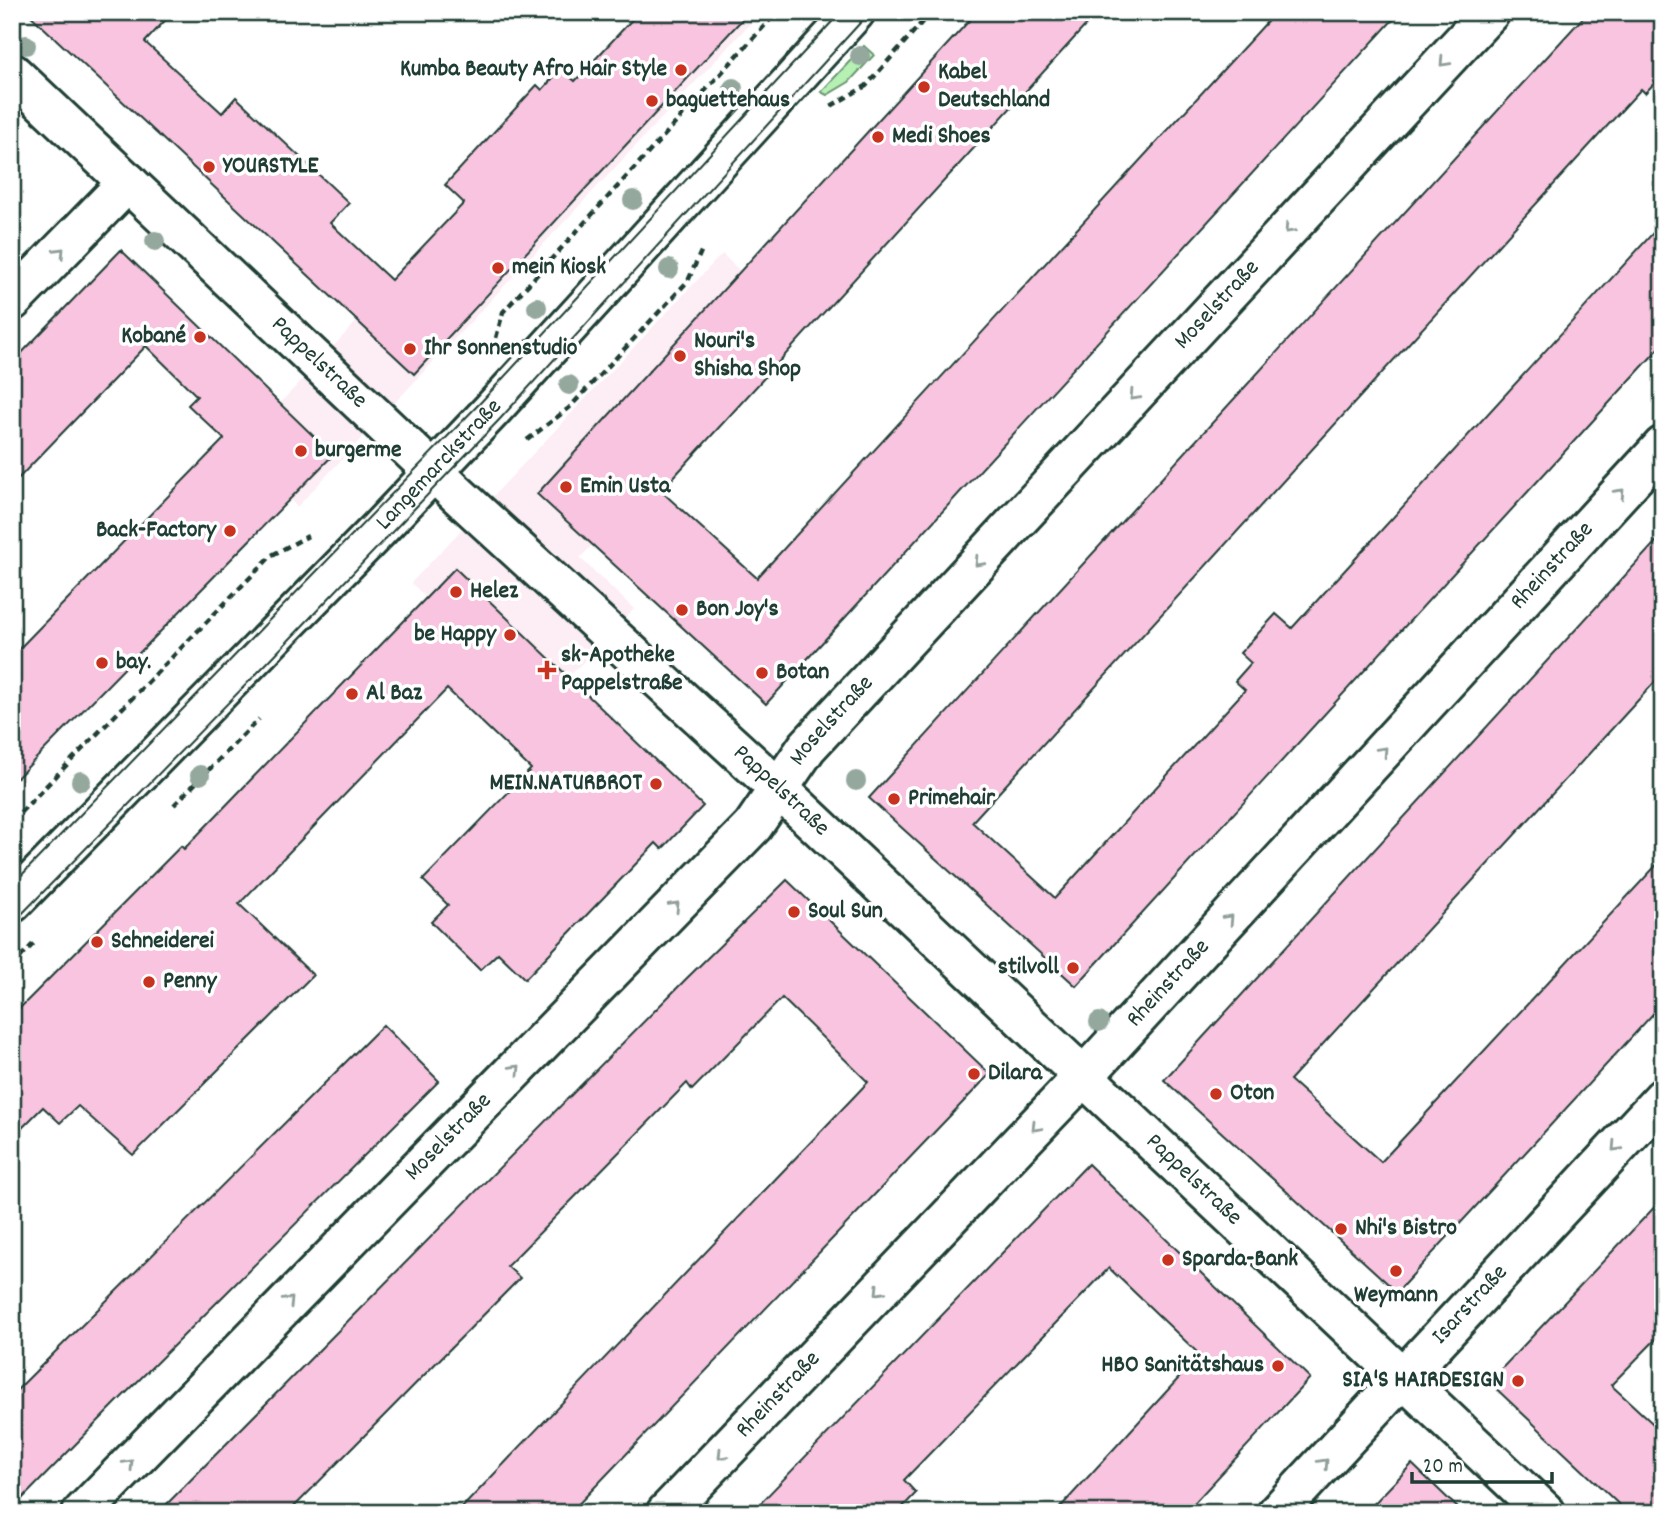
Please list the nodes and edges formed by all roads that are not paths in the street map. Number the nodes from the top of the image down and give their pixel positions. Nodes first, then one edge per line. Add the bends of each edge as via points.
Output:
1 (855, 12) edge
2 (1490, 12) edge
3 (12, 73) edge
4 (128, 182) junction
5 (12, 301) edge
6 (1663, 446) edge
7 (433, 471) junction
8 (779, 789) junction
9 (12, 903) edge
10 (1083, 1077) junction
11 (1663, 1098) edge
12 (1402, 1377) junction
13 (82, 1513) edge
14 (666, 1513) edge
15 (1277, 1513) edge
16 (1546, 1513) edge

1 - 7 street, Langemarckstraße
2 -> 8 street, Moselstraße via 817,737
3 - 4 street, Pappelstraße
5 -> 4 street
4 - 7 street, Pappelstraße
10 -> 6 street, Rheinstraße
7 - 8 street, Pappelstraße
7 - 9 street, Langemarckstraße
8 - 10 street, Pappelstraße
13 -> 8 street, Moselstraße via 753,826
10 - 12 street, Pappelstraße
10 -> 14 street, Rheinstraße
11 -> 12 street, Isarstraße
15 -> 12 street, Isarstraße
12 - 16 street, Pappelstraße

